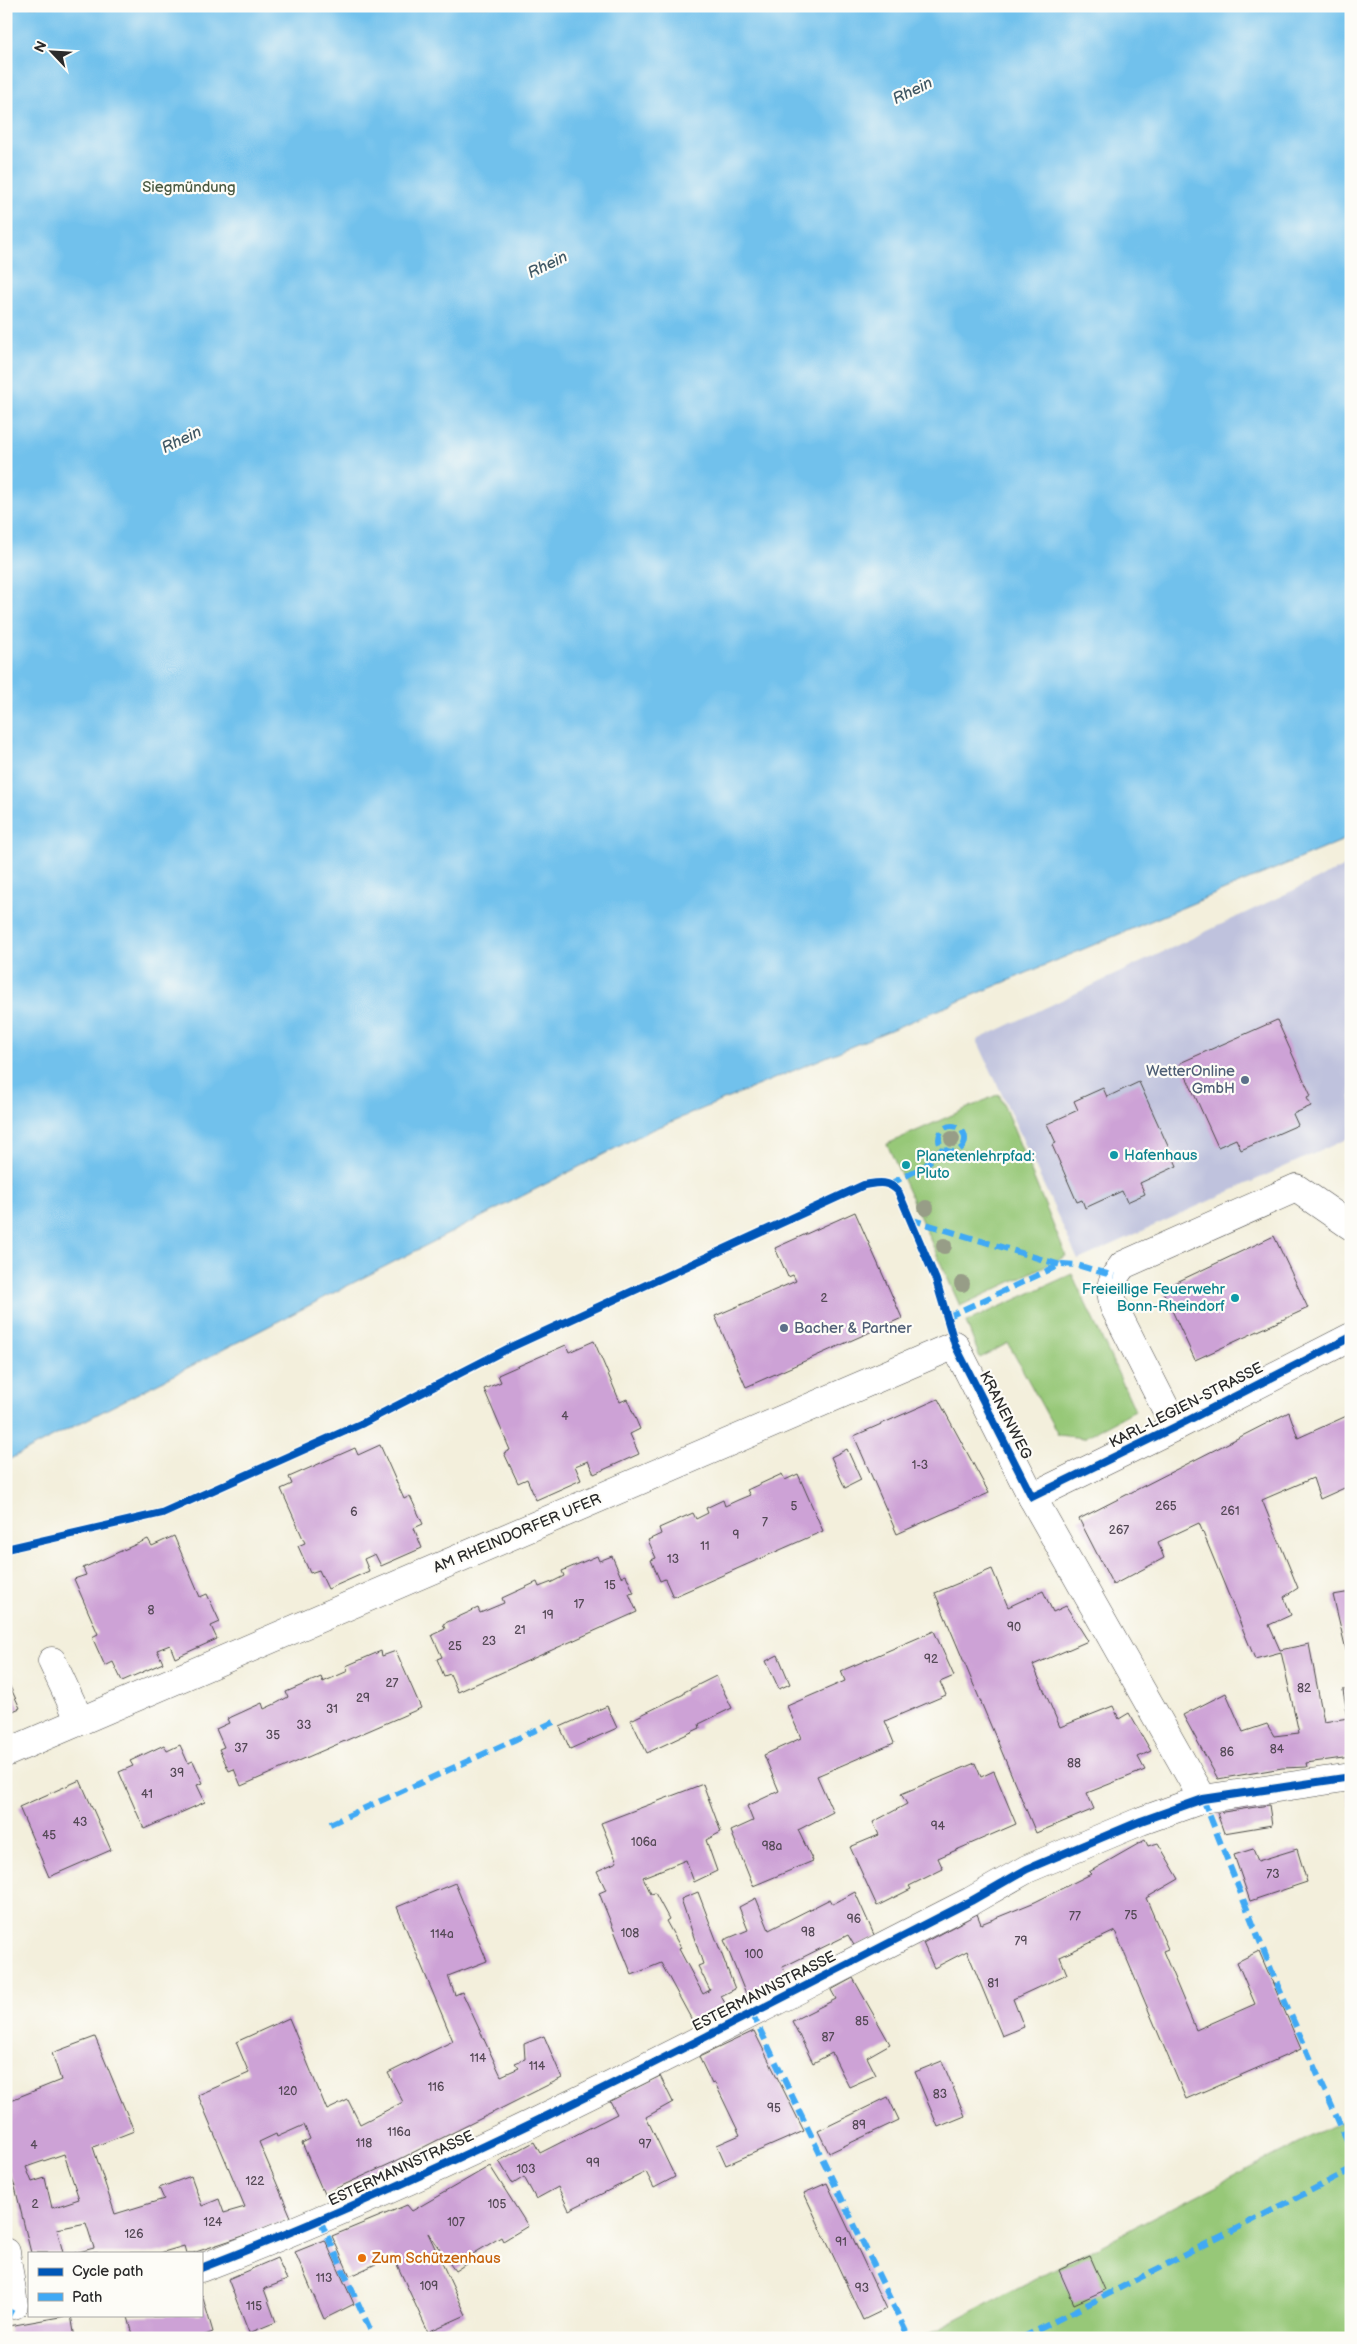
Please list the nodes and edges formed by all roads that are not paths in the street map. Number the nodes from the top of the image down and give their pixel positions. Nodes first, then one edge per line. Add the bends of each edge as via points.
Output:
1 (1351, 1226) edge
2 (1351, 1337) edge
3 (955, 1345) joint
4 (1175, 1427) junction
5 (1032, 1497) junction
6 (52, 1661) dead end
7 (80, 1721) junction
8 (6, 1753) edge
9 (1351, 1777) edge
10 (1203, 1799) junction
11 (6, 2252) edge
12 (202, 2268) edge
13 (16, 2305) edge

1 - 4 street, KARL-LEGIEN-STRASSE via 1296,1188 1123,1265 1114,1276 1110,1290 1114,1307
2 - 4 street, KARL-LEGIEN-STRASSE
3 - 5 street, KRANENWEG
3 - 7 street, AM RHEINDORFER UFER
4 - 5 street, KARL-LEGIEN-STRASSE
5 - 10 street, KRANENWEG
6 - 7 street
7 - 8 street, AM RHEINDORFER UFER
9 - 10 street, ESTERMANNSTRASSE
10 - 12 street, ESTERMANNSTRASSE via 1027,1869 971,1901 545,2117 320,2220
11 - 13 street

